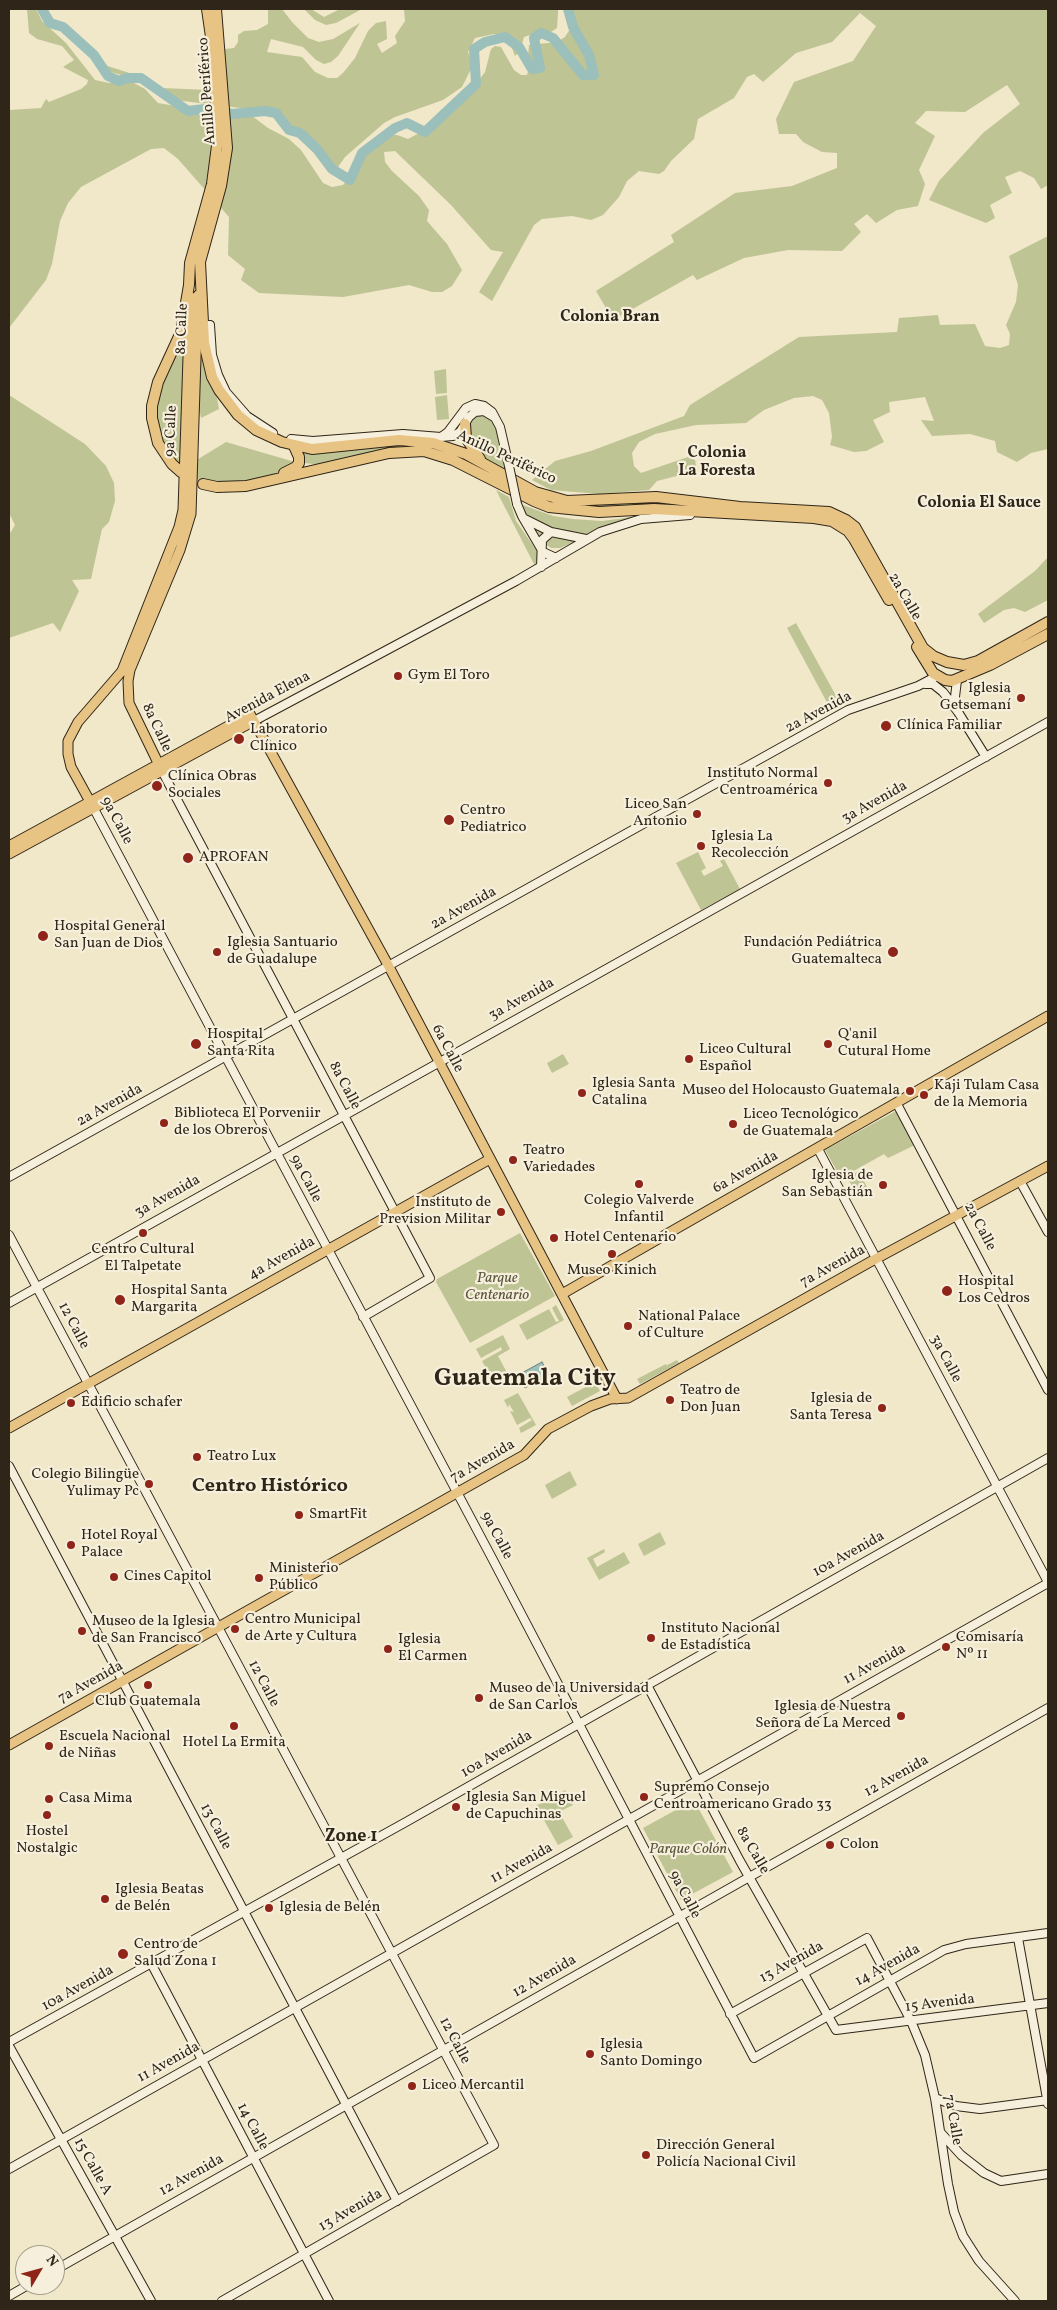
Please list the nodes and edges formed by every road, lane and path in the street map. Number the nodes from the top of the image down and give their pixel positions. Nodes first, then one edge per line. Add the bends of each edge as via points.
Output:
1 (207, 9) edge
2 (216, 9) edge
3 (195, 262) junction
4 (194, 285) junction
5 (206, 325) junction
6 (494, 418) junction
7 (465, 424) junction
8 (441, 438) junction
9 (294, 446) junction
10 (299, 463) junction
11 (484, 463) junction
12 (322, 468) junction
13 (182, 472) dead end
14 (263, 482) junction
15 (203, 484) dead end
16 (719, 514) junction
17 (522, 516) junction
18 (851, 529) junction
19 (551, 532) junction
20 (568, 536) junction
21 (586, 539) junction
22 (572, 549) junction
23 (543, 552) junction
24 (556, 558) junction
25 (541, 567) junction
26 (1048, 622) edge
27 (1048, 634) edge
28 (1005, 653) dead end
29 (942, 661) junction
30 (984, 668) junction
31 (937, 676) junction
32 (957, 680) junction
33 (918, 686) junction
34 (958, 712) junction
35 (252, 718) junction
36 (1048, 722) edge
37 (986, 757) junction
38 (160, 767) junction
39 (91, 804) junction
40 (9, 846) edge
41 (9, 854) edge
42 (389, 967) junction
43 (1048, 1016) edge
44 (293, 1020) junction
45 (226, 1057) junction
46 (438, 1062) junction
47 (897, 1104) junction
48 (344, 1115) junction
49 (818, 1149) junction
50 (276, 1153) junction
51 (490, 1158) junction
52 (1048, 1166) edge
53 (9, 1177) edge
54 (1020, 1181) junction
55 (395, 1212) junction
56 (956, 1216) junction
57 (1048, 1232) edge
58 (9, 1235) edge
59 (328, 1249) junction
60 (876, 1258) junction
61 (37, 1288) junction
62 (562, 1294) junction
63 (9, 1303) edge
64 (363, 1317) junction
65 (88, 1383) junction
66 (1048, 1390) edge
67 (617, 1398) junction
68 (9, 1428) edge
69 (1048, 1458) edge
70 (9, 1466) edge
71 (997, 1486) junction
72 (456, 1493) junction
73 (1048, 1583) edge
74 (218, 1627) junction
75 (123, 1680) junction
76 (647, 1684) junction
77 (1048, 1708) edge
78 (579, 1724) junction
79 (9, 1744) edge
80 (699, 1780) junction
81 (629, 1820) junction
82 (341, 1858) junction
83 (750, 1876) junction
84 (245, 1912) junction
85 (680, 1916) junction
86 (1048, 1933) edge
87 (867, 1938) joint
88 (1018, 1938) junction
89 (392, 1954) junction
90 (152, 1965) junction
91 (804, 1972) junction
92 (890, 1980) junction
93 (1048, 2003) edge
94 (1031, 2006) junction
95 (295, 2008) junction
96 (730, 2014) junction
97 (828, 2016) junction
98 (912, 2021) junction
99 (836, 2030) joint
100 (9, 2044) edge
101 (443, 2050) junction
102 (754, 2058) joint
103 (201, 2061) junction
104 (934, 2098) junction
105 (1048, 2102) edge
106 (347, 2104) junction
107 (940, 2133) junction
108 (61, 2140) junction
109 (494, 2145) joint
110 (961, 2155) junction
111 (945, 2157) junction
112 (253, 2158) junction
113 (9, 2169) edge
114 (1048, 2174) edge
115 (397, 2201) junction
116 (115, 2236) junction
117 (304, 2254) junction
118 (65, 2264) edge
119 (151, 2301) edge
120 (222, 2301) edge
121 (329, 2301) edge
122 (1015, 2301) edge

1 - 3 highway, Anillo Periférico via 218,138
2 - 3 highway, Anillo Periférico via 227,148 221,186
3 - 4 highway, Anillo Periférico
4 - 5 highway, Anillo Periférico
4 - 13 highway, Anillo Periférico via 181,332 158,382 152,406 158,443 172,464
4 - 38 main road, 8a Calle via 190,514 180,550 128,681 129,703
4 - 39 main road, 9a Calle via 183,510 173,546 122,671 78,722 68,741 71,767
5 - 8 street, Anillo Periférico via 212,355 226,392 248,416 278,435 304,441 403,434
5 - 9 highway, Anillo Periférico via 204,343 212,377 227,402 256,430
6 - 7 street via 477,411
6 - 8 street via 487,408 472,405 461,413
6 - 17 street, bridge via 501,430
7 - 8 street via 455,436
7 - 11 highway via 466,438
8 - 11 highway via 465,448
9 - 10 highway
9 - 11 highway, Anillo Periférico via 322,449 412,440 448,447
10 - 12 highway
10 - 14 highway
11 - 18 highway, Anillo Periférico via 535,492 567,500 647,497 740,507 818,510 838,515
12 - 14 highway, Anillo Periférico
12 - 16 highway, Anillo Periférico via 389,453 424,451 453,460 549,507 599,512 654,509
14 - 15 highway, Anillo Periférico via 231,488
16 - 18 highway, Anillo Periférico via 818,519
16 - 21 street, Avenida Elena via 641,519
17 - 19 street
17 - 23 street
18 - 29 highway, 2a Calle via 924,648
18 - 31 highway, 2a Calle
19 - 20 street
19 - 23 street via 542,540
20 - 21 street
20 - 22 street
21 - 22 street, Avenida Elena
22 - 24 street, Avenida Elena
23 - 24 street
23 - 25 street
24 - 25 street, Avenida Elena
25 - 35 street, Avenida Elena
26 - 29 highway via 978,661 964,665
27 - 30 highway
28 - 30 street
29 - 31 highway
30 - 32 highway
31 - 32 highway via 947,681
31 - 33 street, 2a Avenida
32 - 34 street via 955,697
33 - 34 street via 937,686
33 - 42 street, 2a Avenida via 848,710
34 - 37 street
35 - 38 main road, Avenida Elena
35 - 42 main road, 6a Calle
36 - 37 street, 3a Avenida
37 - 46 street, 3a Avenida
38 - 39 main road, Avenida Elena
38 - 44 street, 8a Calle
39 - 40 main road, Avenida Elena
39 - 41 main road, Avenida Elena
39 - 45 street, 9a Calle
42 - 44 street, 2a Avenida
42 - 46 main road, 6a Calle
43 - 47 main road, 6a Avenida
44 - 45 street, 2a Avenida
44 - 48 street, 8a Calle
45 - 50 street, 9a Calle
45 - 53 street, 2a Avenida
46 - 48 street, 3a Avenida
46 - 51 main road, 6a Calle
47 - 49 main road, 6a Avenida
47 - 56 street, 2a Calle
48 - 50 street, 3a Avenida
48 - 55 street, 8a Calle
49 - 60 street, 3a Calle
49 - 62 main road, 6a Avenida
50 - 59 street, 9a Calle
50 - 61 street, 3a Avenida
51 - 55 main road, 4a Avenida
51 - 62 main road, 6a Calle
52 - 54 main road, 7a Avenida
54 - 56 main road, 7a Avenida
54 - 57 street
55 - 59 main road, 4a Avenida
55 - 64 street, 8a Calle via 430,1278
56 - 60 main road, 7a Avenida
56 - 66 street, 2a Calle
58 - 61 street, 12 Calle
59 - 64 street, 9a Calle
59 - 65 main road, 4a Avenida
60 - 67 main road, 7a Avenida via 628,1398
60 - 71 street, 3a Calle
61 - 63 street, 3a Avenida
61 - 65 street, 12 Calle
62 - 67 main road, 6a Calle
64 - 72 street, 9a Calle
65 - 68 main road, 4a Avenida
65 - 74 street, 12 Calle
67 - 72 main road, 7a Avenida via 591,1406 548,1428 524,1455
69 - 71 street, 10a Avenida
70 - 75 street, 13 Calle
71 - 73 street, 3a Calle
71 - 76 street, 10a Avenida
72 - 74 main road, 7a Avenida
72 - 78 street, 9a Calle
73 - 80 street, 11 Avenida
74 - 75 main road, 7a Avenida
74 - 82 street, 12 Calle
75 - 79 main road, 7a Avenida
75 - 84 street, 13 Calle
76 - 78 street, 10a Avenida
76 - 80 street, 8a Calle
77 - 83 street, 12 Avenida
78 - 81 street, 9a Calle
78 - 82 street, 10a Avenida
80 - 81 street, 11 Avenida
80 - 83 street, 8a Calle
81 - 85 street, 9a Calle
81 - 89 street, 11 Avenida
82 - 84 street, 10a Avenida
82 - 89 street, 12 Calle
83 - 85 street, 12 Avenida
83 - 91 street, 8a Calle
84 - 90 street, 10a Avenida
84 - 95 street, 13 Calle
85 - 96 street, 9a Calle
85 - 101 street, 12 Avenida
86 - 88 street, 14 Avenida
87 - 91 street, 13 Avenida
87 - 92 street, 7a Calle
88 - 92 street, 14 Avenida via 944,1950
88 - 94 street
89 - 95 street, 11 Avenida
89 - 101 street, 12 Calle
90 - 100 street, 10a Avenida
90 - 103 street, 14 Calle
91 - 96 street, 13 Avenida
91 - 97 street, 8a Calle
92 - 97 street, 14 Avenida
92 - 98 street, 7a Calle
93 - 94 street, 15 Avenida
94 - 98 street, 15 Avenida
94 - 105 street
95 - 103 street, 11 Avenida
95 - 106 street, 13 Calle
96 - 102 street, 9a Calle
97 - 99 street, 8a Calle
97 - 102 street, 14 Avenida
98 - 99 street, 15 Avenida
98 - 104 street, 7a Calle
100 - 108 street, 15 Calle A
101 - 106 street, 12 Avenida
101 - 109 street, 12 Calle
103 - 108 street, 11 Avenida
103 - 112 street, 14 Calle
104 - 105 street via 956,2106 980,2109
104 - 107 street, 7a Calle
106 - 112 street, 12 Avenida
106 - 115 street, 13 Calle
107 - 110 street
107 - 111 street, 7a Calle
108 - 113 street, 11 Avenida
108 - 116 street, 15 Calle A
109 - 115 street, 13 Avenida
110 - 111 street
110 - 114 street via 984,2173 1001,2181
111 - 122 street, 7a Calle via 954,2212 970,2249
112 - 116 street, 12 Avenida
112 - 117 street, 14 Calle
115 - 117 street, 13 Avenida
116 - 118 street, 12 Avenida
116 - 119 street, 15 Calle A
117 - 120 street, 13 Avenida
117 - 121 street, 14 Calle

